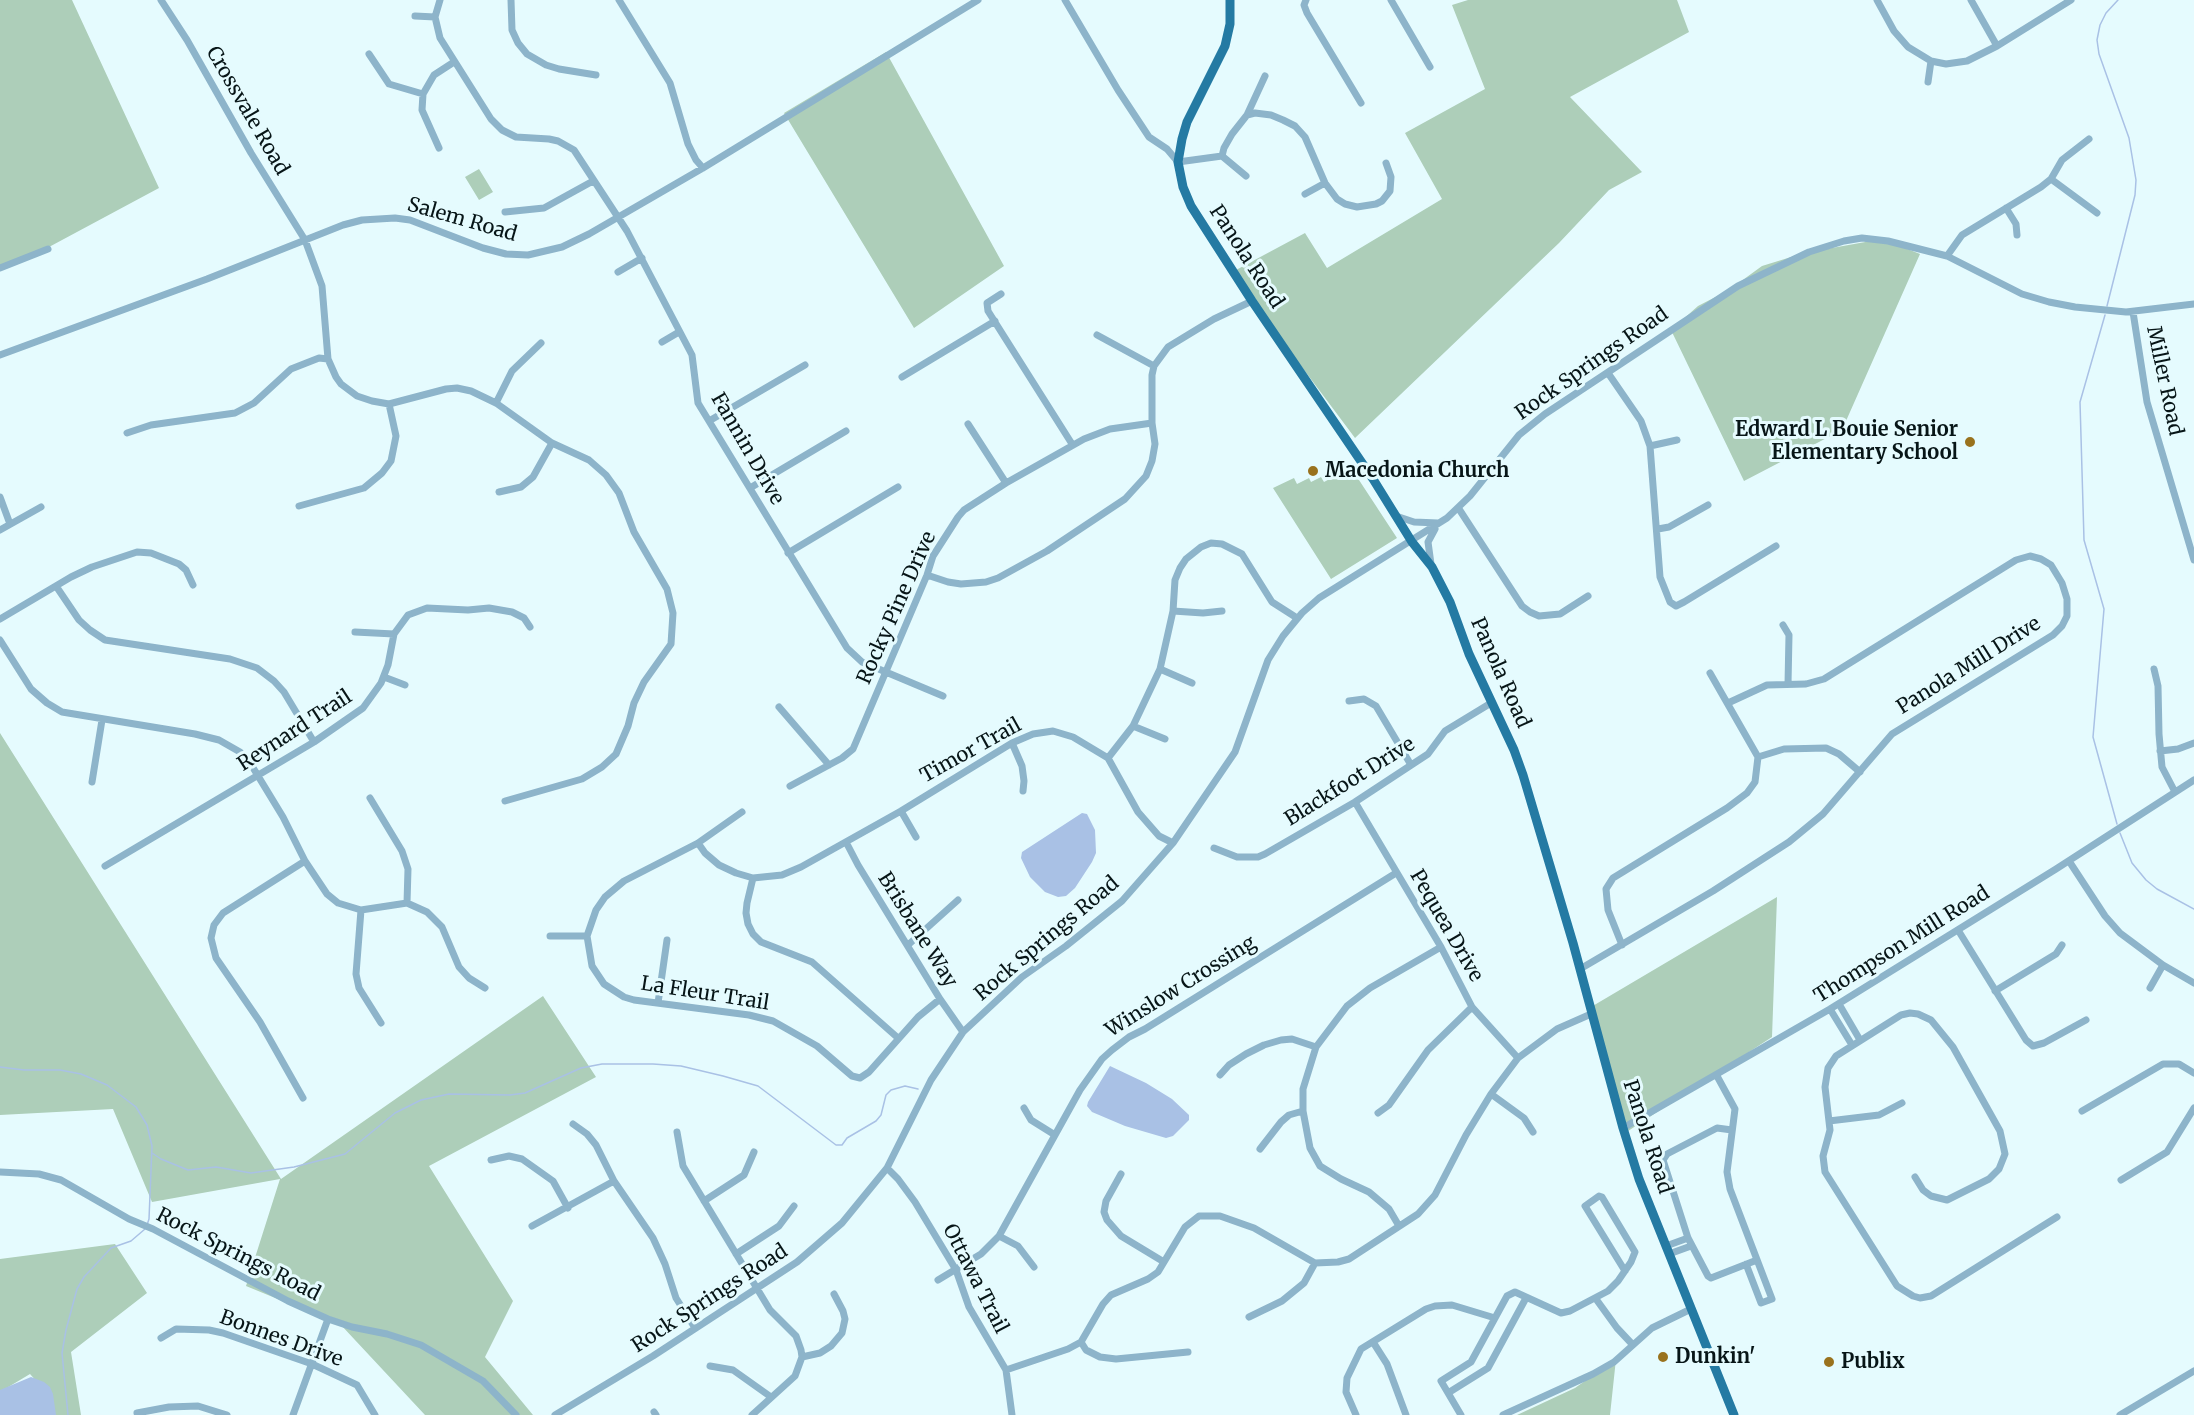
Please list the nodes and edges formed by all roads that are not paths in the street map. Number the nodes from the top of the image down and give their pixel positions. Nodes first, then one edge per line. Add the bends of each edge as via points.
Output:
1 (161, 0) edge
2 (440, 0) edge
3 (512, 0) edge
4 (619, 0) edge
5 (978, 0) edge
6 (1065, 0) edge
7 (1230, 0) edge
8 (1306, 0) edge
9 (1391, 0) edge
10 (1876, 0) edge
11 (1971, 0) edge
12 (2071, 0) edge
13 (414, 16) dead end
14 (435, 17) junction
15 (1997, 46) junction
16 (369, 54) dead end
17 (1932, 61) junction
18 (454, 62) junction
19 (1430, 67) dead end
20 (596, 75) dead end
21 (1265, 76) dead end
22 (1928, 82) dead end
23 (423, 94) junction
24 (1361, 104) dead end
25 (1247, 115) junction
26 (2089, 140) dead end
27 (1180, 147) junction
28 (439, 148) dead end
29 (1167, 149) junction
30 (1222, 156) junction
31 (1178, 162) junction
32 (1386, 162) dead end
33 (703, 168) junction
34 (1246, 176) dead end
35 (2051, 179) junction
36 (593, 181) junction
37 (1325, 183) junction
38 (1305, 194) dead end
39 (2006, 208) junction
40 (505, 212) dead end
41 (2097, 213) dead end
42 (618, 216) junction
43 (2018, 235) dead end
44 (305, 240) junction
45 (48, 249) dead end
46 (1947, 256) junction
47 (642, 258) junction
48 (0, 268) edge
49 (618, 272) dead end
50 (1001, 294) dead end
51 (1252, 301) junction
52 (2194, 304) edge
53 (2133, 312) junction
54 (995, 321) junction
55 (679, 332) junction
56 (1097, 335) dead end
57 (662, 342) dead end
58 (541, 343) dead end
59 (0, 355) edge
60 (328, 359) junction
61 (805, 365) dead end
62 (1154, 366) junction
63 (1608, 373) junction
64 (903, 377) dead end
65 (496, 403) junction
66 (389, 404) junction
67 (709, 421) junction
68 (1152, 423) junction
69 (968, 424) dead end
70 (846, 431) dead end
71 (127, 433) dead end
72 (1677, 440) dead end
73 (552, 443) junction
74 (1072, 444) junction
75 (1650, 446) junction
76 (1006, 483) junction
77 (898, 487) dead end
78 (750, 488) junction
79 (499, 492) dead end
80 (0, 498) edge
81 (1708, 505) dead end
82 (299, 506) dead end
83 (41, 507) dead end
84 (1458, 508) junction
85 (1396, 516) junction
86 (1440, 523) junction
87 (10, 524) junction
88 (1658, 529) junction
89 (0, 530) edge
90 (1412, 542) junction
91 (1776, 546) dead end
92 (789, 553) junction
93 (2194, 558) edge
94 (1432, 567) junction
95 (927, 575) junction
96 (193, 585) dead end
97 (56, 586) junction
98 (1588, 596) dead end
99 (1173, 611) junction
100 (1222, 611) dead end
101 (1298, 618) junction
102 (0, 619) edge
103 (1784, 625) dead end
104 (530, 627) dead end
105 (355, 632) dead end
106 (394, 634) junction
107 (0, 640) edge
108 (1160, 669) junction
109 (2154, 669) dead end
110 (886, 673) junction
111 (1710, 673) dead end
112 (384, 676) junction
113 (1192, 683) dead end
114 (1788, 684) junction
115 (405, 685) dead end
116 (943, 696) dead end
117 (1349, 702) dead end
118 (1491, 703) junction
119 (1728, 703) junction
120 (779, 707) dead end
121 (102, 720) junction
122 (1133, 726) junction
123 (1165, 739) dead end
124 (314, 742) junction
125 (1012, 743) junction
126 (2194, 743) edge
127 (2160, 751) junction
128 (1758, 757) junction
129 (1108, 759) junction
130 (829, 765) junction
131 (1411, 765) junction
132 (1860, 772) junction
133 (258, 776) junction
134 (2194, 780) edge
135 (92, 782) dead end
136 (790, 786) dead end
137 (1023, 791) dead end
138 (2175, 792) junction
139 (370, 798) dead end
140 (505, 801) dead end
141 (1355, 802) junction
142 (901, 811) junction
143 (742, 812) dead end
144 (916, 837) dead end
145 (698, 843) junction
146 (846, 843) junction
147 (1173, 843) junction
148 (1214, 848) dead end
149 (305, 861) junction
150 (2069, 861) junction
151 (105, 866) dead end
152 (1396, 873) junction
153 (753, 878) junction
154 (958, 900) dead end
155 (407, 903) junction
156 (361, 910) junction
157 (1958, 930) junction
158 (550, 936) dead end
159 (587, 936) junction
160 (667, 940) dead end
161 (908, 945) junction
162 (1622, 945) junction
163 (2062, 945) dead end
164 (1441, 947) junction
165 (2163, 965) junction
166 (1580, 969) junction
167 (2194, 983) edge
168 (485, 988) dead end
169 (2150, 988) dead end
170 (1995, 991) junction
171 (940, 999) junction
172 (658, 1003) junction
173 (1839, 1004) junction
174 (1472, 1007) junction
175 (1830, 1009) junction
176 (1591, 1014) junction
177 (2086, 1020) dead end
178 (381, 1023) dead end
179 (963, 1032) junction
180 (898, 1038) junction
181 (1860, 1040) junction
182 (1852, 1045) junction
183 (1316, 1047) junction
184 (1518, 1058) junction
185 (2194, 1072) edge
186 (1220, 1075) dead end
187 (1717, 1076) junction
188 (1491, 1094) junction
189 (303, 1098) dead end
190 (1902, 1102) dead end
191 (1023, 1108) dead end
192 (2194, 1108) edge
193 (1303, 1112) junction
194 (2082, 1112) dead end
195 (1378, 1113) dead end
196 (1829, 1120) junction
197 (573, 1124) dead end
198 (1623, 1128) junction
199 (1732, 1130) junction
200 (677, 1132) dead end
201 (1533, 1132) dead end
202 (1055, 1135) junction
203 (1260, 1149) dead end
204 (754, 1152) dead end
205 (491, 1160) dead end
206 (887, 1168) junction
207 (0, 1172) edge
208 (1121, 1174) dead end
209 (1915, 1177) dead end
210 (2121, 1180) dead end
211 (614, 1181) junction
212 (704, 1201) junction
213 (794, 1206) dead end
214 (568, 1208) junction
215 (2057, 1217) dead end
216 (532, 1226) dead end
217 (1399, 1227) junction
218 (999, 1236) junction
219 (1689, 1242) junction
220 (1667, 1250) junction
221 (736, 1254) junction
222 (1757, 1260) junction
223 (1164, 1263) junction
224 (1315, 1263) junction
225 (1746, 1264) junction
226 (1034, 1267) dead end
227 (956, 1270) junction
228 (1625, 1271) junction
229 (938, 1280) dead end
230 (757, 1288) junction
231 (834, 1294) dead end
232 (1526, 1298) junction
233 (1596, 1299) junction
234 (1690, 1309) junction
235 (1250, 1317) dead end
236 (1494, 1318) junction
237 (328, 1320) junction
238 (695, 1328) junction
239 (160, 1338) dead end
240 (1082, 1342) junction
241 (1372, 1342) junction
242 (1633, 1345) junction
243 (1188, 1352) dead end
244 (802, 1357) junction
245 (312, 1364) junction
246 (710, 1366) dead end
247 (1006, 1370) junction
248 (2194, 1371) edge
249 (1448, 1393) junction
250 (771, 1397) junction
251 (137, 1413) dead end
252 (227, 1415) edge
253 (293, 1415) edge
254 (375, 1415) edge
255 (516, 1415) edge
256 (555, 1415) edge
257 (752, 1415) edge
258 (1012, 1415) edge
259 (1356, 1415) edge
260 (1406, 1415) edge
261 (1461, 1415) edge
262 (1503, 1415) edge
263 (1734, 1415) edge
264 (2120, 1415) edge

1 - 44 street, Crossvale Road
2 - 14 street
3 - 20 street via 512,30 527,54 559,69
4 - 33 street via 670,82 688,144
5 - 33 street, Salem Road
6 - 29 street via 1144,131
7 - 27 main road, Panola Road via 1225,46 1187,122
8 - 24 street via 1307,13
9 - 19 street
10 - 17 street via 1901,40
11 - 15 street
12 - 15 street
13 - 14 street
14 - 18 street, Fannin Drive via 440,38
15 - 17 street via 1960,63
16 - 23 street via 389,84
17 - 22 street
18 - 23 street via 434,75
18 - 36 street, Fannin Drive via 502,130 516,137 565,144 580,157
21 - 25 street
23 - 28 street via 422,110
25 - 30 street
25 - 37 street via 1271,115 1295,126 1305,137
26 - 35 street via 2062,160
27 - 29 street
27 - 31 main road, Panola Road
29 - 31 street
30 - 31 street
30 - 34 street
31 - 51 main road, Panola Road via 1191,206
32 - 37 street via 1390,191 1376,204 1345,204 1337,200
33 - 42 street, Salem Road
35 - 39 street
35 - 41 street
36 - 40 street via 544,208
36 - 42 street, Fannin Drive
37 - 38 street
39 - 43 street
39 - 46 street via 1962,235
42 - 44 street, Salem Road via 562,247 528,255 483,248 395,218 362,220
42 - 47 street, Fannin Drive
44 - 59 street, Salem Road
44 - 60 street, Crossvale Road via 322,286
45 - 48 street
46 - 53 street, Rock Springs Road via 2022,294 2049,302
46 - 63 street, Rock Springs Road via 1870,238 1809,252 1738,286
47 - 49 street
47 - 55 street, Fannin Drive
50 - 54 street via 987,303
51 - 62 street via 1168,347
51 - 85 main road, Panola Road
52 - 53 street, Rock Springs Road
53 - 93 street, Miller Road via 2147,402
54 - 64 street
54 - 74 street
55 - 57 street
55 - 67 street, Fannin Drive via 692,355 698,404
56 - 62 street
58 - 65 street via 512,371
60 - 66 street via 336,377 357,396
60 - 71 street via 311,360 291,369 254,403 235,413 151,425
61 - 67 street
62 - 68 street
63 - 75 street via 1641,421
63 - 84 street, Rock Springs Road via 1526,429
65 - 66 street via 457,387
65 - 73 street
66 - 82 street via 396,436 391,461 382,473 364,488
67 - 78 street, Fannin Drive
68 - 74 street, Rocky Pine Drive via 1110,429
68 - 95 street via 1155,444 1146,476 1115,506 998,578 961,584
69 - 76 street
70 - 78 street
72 - 75 street
73 - 79 street via 533,477 520,487
73 - 140 street via 589,460 619,494 634,532 671,600 672,632 670,644 634,703 616,754 582,778
74 - 76 street, Rocky Pine Drive
75 - 88 street
76 - 95 street, Rocky Pine Drive via 958,517 937,546
77 - 92 street
78 - 92 street, Fannin Drive
80 - 87 street
81 - 88 street
83 - 87 street
84 - 86 street, Rock Springs Road
84 - 98 street via 1522,606 1530,612 1539,616 1560,614
85 - 86 street via 1414,522
85 - 90 main road, Panola Road
86 - 90 street, Rock Springs Road
86 - 94 street via 1428,542
87 - 89 street
88 - 91 street via 1662,585 1676,606
90 - 94 main road, Panola Road
90 - 101 street, Rock Springs Road via 1319,598
92 - 110 street, Fannin Drive via 847,648 862,662
94 - 118 main road, Panola Road
95 - 110 street, Rocky Pine Drive
96 - 97 street via 179,564 138,552 92,567
97 - 102 street
97 - 124 street via 80,620 105,640 230,659 257,668 284,692
99 - 100 street
99 - 101 street via 1175,580 1180,568 1186,559 1210,543 1242,554 1272,602
99 - 108 street
101 - 147 street, Rock Springs Road via 1268,660 1235,753
103 - 114 street via 1789,635
104 - 106 street via 524,618 512,612 427,608 408,615
105 - 106 street
106 - 112 street, Reynard Trail
107 - 121 street via 42,699 62,712
108 - 113 street
108 - 122 street
109 - 127 street
110 - 116 street, Fannin Drive
110 - 130 street, Rocky Pine Drive via 853,748
111 - 119 street
112 - 115 street
112 - 124 street, Reynard Trail via 363,708
114 - 119 street, Panola Mill Drive via 1757,688
114 - 132 street, Panola Mill Drive via 1824,680 2016,560 2030,556 2051,566 2067,599 2067,616 2062,626 1892,734
117 - 131 street via 1364,699 1376,706
118 - 131 street, Blackfoot Drive via 1444,731 1428,754
118 - 166 main road, Panola Road via 1523,775
119 - 128 street
120 - 130 street
121 - 133 street via 219,740 240,752
121 - 135 street
122 - 123 street
122 - 129 street
124 - 133 street, Reynard Trail
125 - 129 street, Timor Trail via 1033,734 1062,732
125 - 137 street via 1022,766
125 - 142 street, Timor Trail
126 - 127 street
127 - 138 street via 2162,767
128 - 132 street via 1784,749 1826,748
128 - 162 street via 1755,782 1747,793 1612,878 1606,889 1608,910
129 - 147 street, Timor Trail via 1138,812 1159,836
130 - 136 street, Rocky Pine Drive
131 - 141 street, Blackfoot Drive
132 - 162 street, Panola Mill Drive via 1823,814 1789,842
133 - 149 street
133 - 151 street, Reynard Trail
134 - 138 street, Thompson Mill Road
138 - 150 street, Thompson Mill Road
139 - 155 street via 402,851 408,869
141 - 148 street, Blackfoot Drive via 1258,857 1237,857
141 - 152 street, Pequea Drive
142 - 144 street
142 - 146 street, Timor Trail
143 - 145 street, La Fleur Trail
145 - 153 street via 719,865
145 - 159 street, La Fleur Trail via 616,887 596,910
146 - 153 street, Timor Trail via 782,875
146 - 161 street, Brisbane Way
147 - 179 street, Rock Springs Road via 1115,908 1022,977
149 - 156 street via 327,894 338,903
149 - 189 street via 223,913 211,938 216,958 260,1023
150 - 157 street, Thompson Mill Road
150 - 165 street via 2120,933
152 - 164 street, Pequea Drive
152 - 202 street, Winslow Crossing via 1112,1050 1089,1076
153 - 180 street via 746,913 753,934 761,942 812,962
154 - 161 street
155 - 156 street
155 - 168 street via 438,921 459,967
156 - 178 street via 356,974 359,988
157 - 170 street
157 - 173 street, Thompson Mill Road
158 - 159 street
159 - 172 street, La Fleur Trail via 592,966 604,984 624,997
160 - 172 street
161 - 171 street, Brisbane Way
162 - 166 street, Panola Mill Drive
163 - 170 street via 2056,954
164 - 174 street, Pequea Drive
164 - 183 street via 1362,994 1347,1006
165 - 167 street
165 - 169 street
166 - 176 main road, Panola Road
170 - 177 street via 2033,1046
171 - 179 street, Brisbane Way
171 - 180 street, La Fleur Trail
172 - 180 street, La Fleur Trail via 773,1021 817,1046 852,1076 860,1078
173 - 175 street, Thompson Mill Road
173 - 181 street
174 - 184 street, Pequea Drive
174 - 195 street via 1428,1050 1389,1105
175 - 182 street
175 - 187 street, Thompson Mill Road
176 - 184 street via 1557,1029
176 - 198 main road, Panola Road
179 - 206 street, Rock Springs Road via 932,1080
181 - 182 street
181 - 209 street via 1901,1015 1918,1014 1931,1020 1953,1047 2000,1131 2005,1154 2000,1169 1960,1195 1947,1200 1931,1197
182 - 196 street via 1836,1056 1828,1068 1825,1086
183 - 186 street via 1292,1039 1264,1045 1229,1065
183 - 193 street via 1303,1089
184 - 188 street
185 - 194 street via 2178,1064 2163,1064
187 - 198 street, Thompson Mill Road
187 - 199 street via 1735,1108
188 - 201 street via 1524,1118
188 - 217 street via 1436,1195
190 - 196 street via 1879,1115
191 - 202 street via 1031,1120
192 - 210 street via 2167,1152
193 - 203 street via 1289,1115
193 - 217 street via 1310,1148 1320,1166 1369,1192 1389,1209
196 - 215 street via 1823,1156 1825,1172 1897,1286 1913,1296 1920,1298 1941,1290
197 - 211 street via 596,1145
198 - 220 main road, Panola Road
199 - 219 street via 1717,1128 1667,1154 1663,1160
199 - 222 street via 1727,1172 1730,1189
200 - 212 street via 683,1166
202 - 218 street, Winslow Crossing
204 - 212 street via 744,1175
205 - 214 street via 509,1156 522,1159 552,1181
206 - 227 street, Ottawa Trail via 915,1202
206 - 230 street, Rock Springs Road via 822,1242
207 - 237 street, Rock Springs Road via 39,1174 61,1180
208 - 223 street via 1106,1200 1107,1220 1121,1236
211 - 214 street
211 - 238 street via 652,1238 676,1298
212 - 221 street
213 - 221 street via 779,1226
214 - 216 street
217 - 224 street via 1349,1259
218 - 226 street via 1018,1246
218 - 227 street, Winslow Crossing
219 - 220 street
219 - 225 street via 1711,1278
220 - 234 main road, Panola Road
221 - 230 street
222 - 225 street
222 - 225 street via 1772,1299 1761,1303
223 - 224 street via 1185,1227 1199,1216 1209,1214 1254,1228
223 - 240 street via 1148,1280 1111,1295
224 - 235 street via 1304,1283
227 - 229 street, Winslow Crossing
227 - 247 street, Ottawa Trail via 969,1307
228 - 228 street via 1635,1252 1599,1196 1585,1206
228 - 233 street via 1608,1292
230 - 238 street, Rock Springs Road
230 - 244 street via 770,1310 796,1336
231 - 244 street via 845,1319 842,1333 820,1353
232 - 233 street via 1561,1313
232 - 236 street via 1510,1293
232 - 249 street via 1488,1368
233 - 242 street
234 - 242 street via 1652,1328
234 - 263 main road, Panola Road
236 - 241 street via 1452,1305 1435,1306
236 - 249 street via 1470,1362 1441,1381
237 - 245 street
237 - 255 street, Rock Springs Road via 421,1345 483,1381
238 - 256 street, Rock Springs Road
239 - 245 street, Bonnes Drive via 176,1329 209,1330
240 - 243 street via 1086,1350 1116,1359
240 - 247 street
241 - 259 street via 1361,1349 1347,1378 1346,1392
241 - 260 street via 1387,1364
242 - 262 street via 1593,1374
244 - 250 street via 795,1376
245 - 253 street
245 - 254 street, Bonnes Drive via 357,1385
246 - 250 street via 733,1370
247 - 258 street, Ottawa Trail
248 - 264 street
249 - 261 street
250 - 257 street
251 - 252 street via 198,1406

